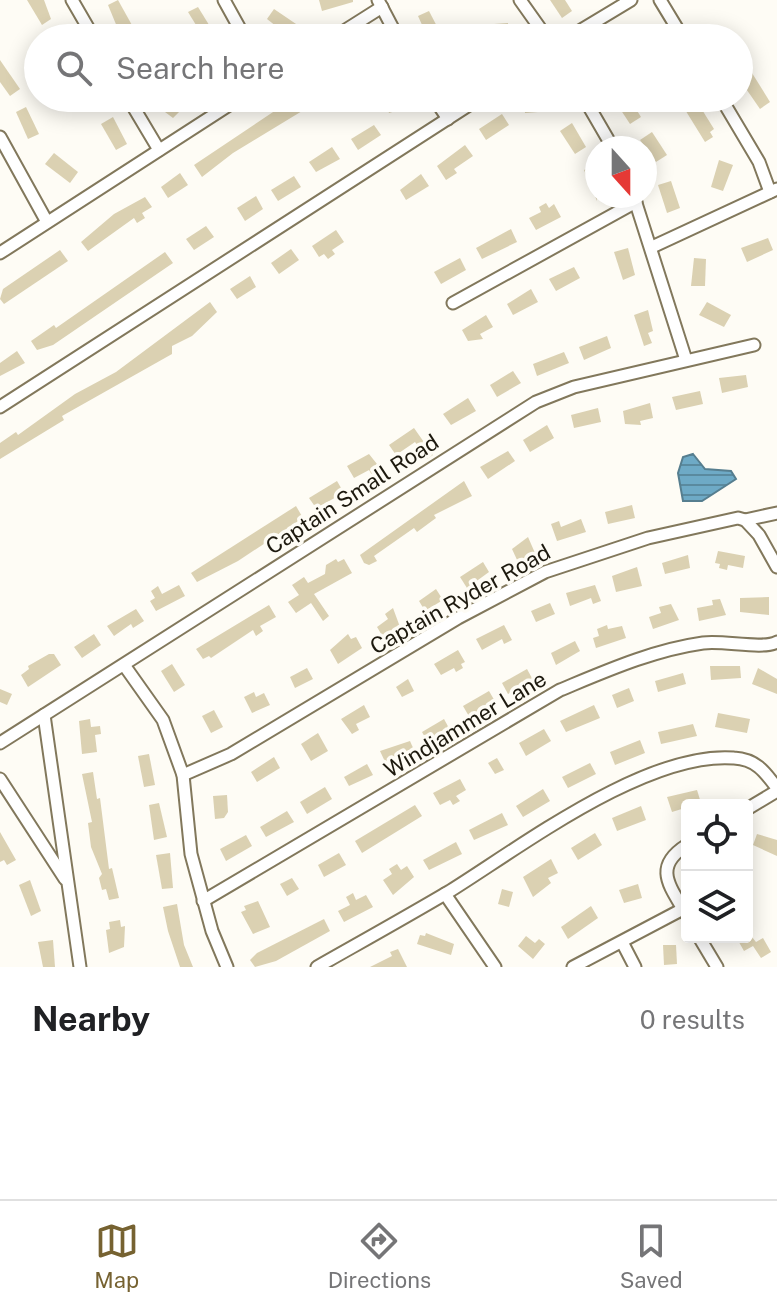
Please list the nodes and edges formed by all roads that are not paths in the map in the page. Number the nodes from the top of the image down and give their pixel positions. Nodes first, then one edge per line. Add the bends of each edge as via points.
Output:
1 (72, 0) edge
2 (224, 0) edge
3 (520, 0) edge
4 (631, 0) edge
5 (660, 0) edge
6 (380, 4) edge
7 (86, 24) edge
8 (237, 24) edge
9 (352, 24) edge
10 (391, 24) edge
11 (537, 24) edge
12 (591, 24) edge
13 (675, 24) edge
14 (136, 112) edge
15 (218, 112) edge
16 (443, 112) edge
17 (459, 112) edge
18 (592, 112) edge
19 (729, 112) edge
20 (448, 119) junction
21 (606, 136) edge
22 (0, 137) edge
23 (159, 150) junction
24 (774, 190) edge
25 (619, 208) edge
26 (638, 208) edge
27 (47, 222) junction
28 (652, 247) junction
29 (0, 253) edge
30 (453, 303) dead end
31 (754, 345) dead end
32 (686, 360) junction
33 (0, 407) edge
34 (777, 513) edge
35 (745, 520) junction
36 (777, 567) edge
37 (774, 646) edge
38 (124, 665) junction
39 (44, 715) junction
40 (0, 743) edge
41 (183, 775) junction
42 (0, 779) edge
43 (777, 790) edge
44 (753, 805) edge
45 (681, 850) edge
46 (68, 883) junction
47 (445, 894) junction
48 (203, 901) junction
49 (681, 905) edge
50 (681, 914) edge
51 (622, 942) junction
52 (703, 943) edge
53 (80, 967) edge
54 (227, 967) edge
55 (317, 967) edge
56 (495, 967) edge
57 (573, 967) edge
58 (635, 967) edge
59 (717, 967) edge

1 - 7 street
2 - 8 street
3 - 11 street
4 - 12 street
5 - 13 street
6 - 9 street
6 - 10 street
14 - 23 street
15 - 23 street
16 - 20 street
17 - 20 street
18 - 21 street
19 - 24 street
20 - 33 street
22 - 27 street
23 - 27 street
24 - 28 street
25 - 30 street
26 - 28 street
27 - 29 street
28 - 32 street
31 - 32 street, Captain Small Road
32 - 38 street, Captain Small Road via 574,387 536,402
34 - 35 street, Captain Ryder Road
35 - 36 street
35 - 41 street, Captain Ryder Road via 648,538 545,572 231,754
37 - 48 street, Windjammer Lane via 733,641 690,645 560,690
38 - 39 street, Captain Small Road
38 - 41 street via 163,720
39 - 40 street, Captain Small Road
39 - 46 street
41 - 48 street via 191,854
42 - 46 street
43 - 44 street
43 - 47 street via 761,767 744,759 711,758 673,768 593,802
45 - 49 street via 666,869
46 - 53 street
47 - 55 street
47 - 56 street
48 - 54 street
50 - 51 street
51 - 57 street
51 - 58 street
52 - 59 street

